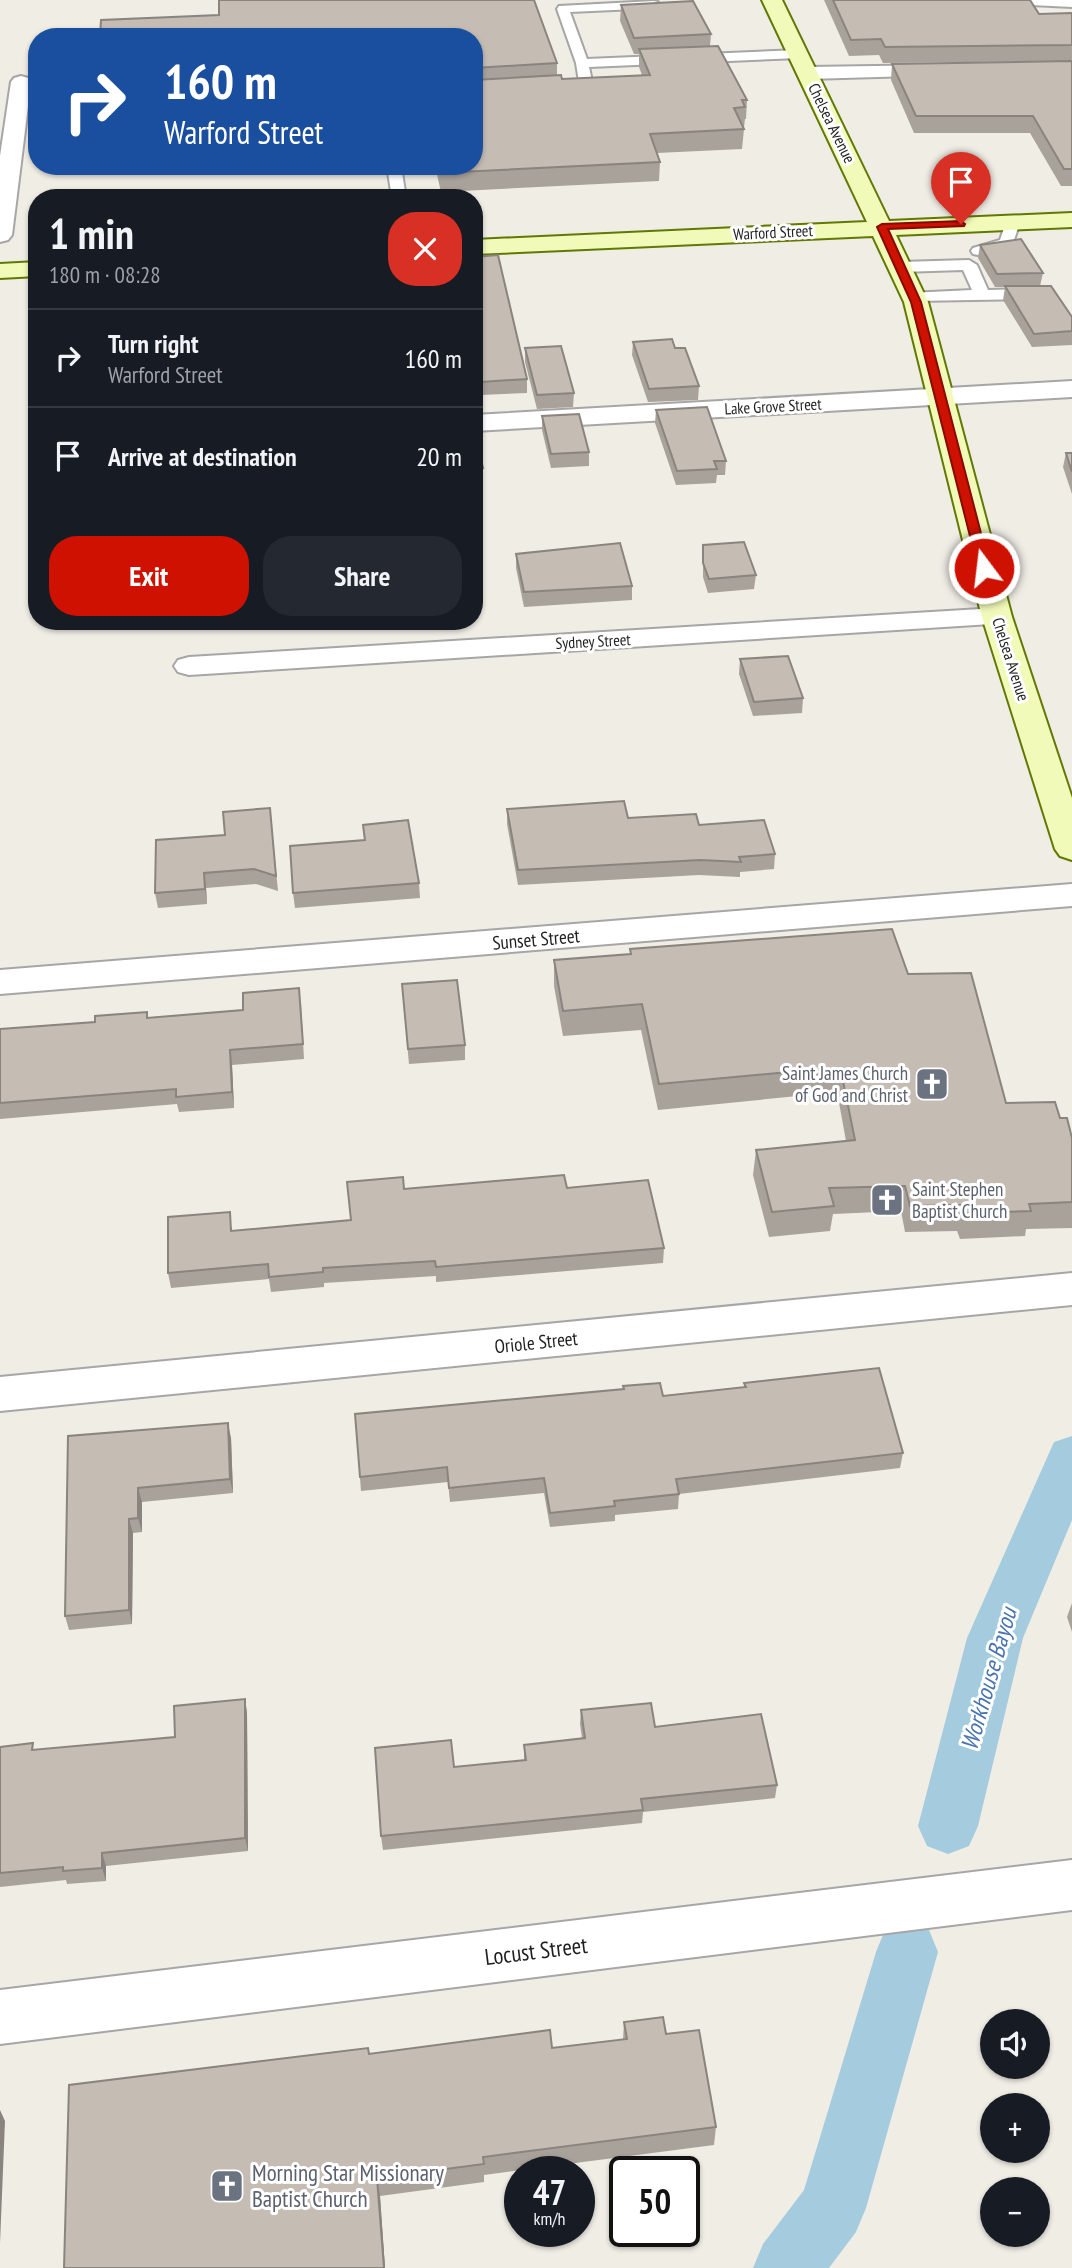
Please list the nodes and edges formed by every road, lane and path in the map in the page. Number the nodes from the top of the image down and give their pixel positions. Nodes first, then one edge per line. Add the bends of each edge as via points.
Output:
1 (772, 0) edge
2 (1010, 0) edge
3 (1072, 3) edge
4 (672, 4) edge
5 (582, 63) junction
6 (803, 64) junction
7 (961, 71) edge
8 (21, 82) dead end
9 (549, 88) edge
10 (1072, 220) edge
11 (1013, 222) junction
12 (882, 227) junction
13 (0, 235) edge
14 (483, 247) edge
15 (969, 265) junction
16 (901, 267) junction
17 (28, 269) edge
18 (0, 271) edge
19 (1049, 293) edge
20 (982, 295) junction
21 (914, 296) junction
22 (1072, 389) edge
23 (939, 397) junction
24 (483, 422) edge
25 (997, 617) junction
26 (189, 666) dead end
27 (1072, 849) edge
28 (1072, 895) edge
29 (0, 982) edge
30 (1072, 1289) edge
31 (0, 1394) edge
32 (1072, 1885) edge
33 (0, 2017) edge

1 - 6 main road, Chelsea Avenue
2 - 3 lane
4 - 5 lane via 563,9
5 - 6 lane
5 - 9 lane via 586,86
6 - 7 street
6 - 12 main road, Chelsea Avenue
8 - 13 street
10 - 11 main road, Warford Street
11 - 12 main road, Warford Street
11 - 15 lane via 1007,243 967,254
12 - 14 main road, Warford Street
12 - 16 main road, Chelsea Avenue
15 - 16 lane
15 - 20 lane
16 - 21 main road, Chelsea Avenue
17 - 18 main road
19 - 20 lane
20 - 21 lane
21 - 23 main road, Chelsea Avenue
22 - 23 street, Lake Grove Street
23 - 24 street, Lake Grove Street
23 - 25 main road, Chelsea Avenue
25 - 26 street, Sydney Street
25 - 27 main road, Chelsea Avenue
28 - 29 street, Sunset Street
30 - 31 street, Oriole Street
32 - 33 street, Locust Street

